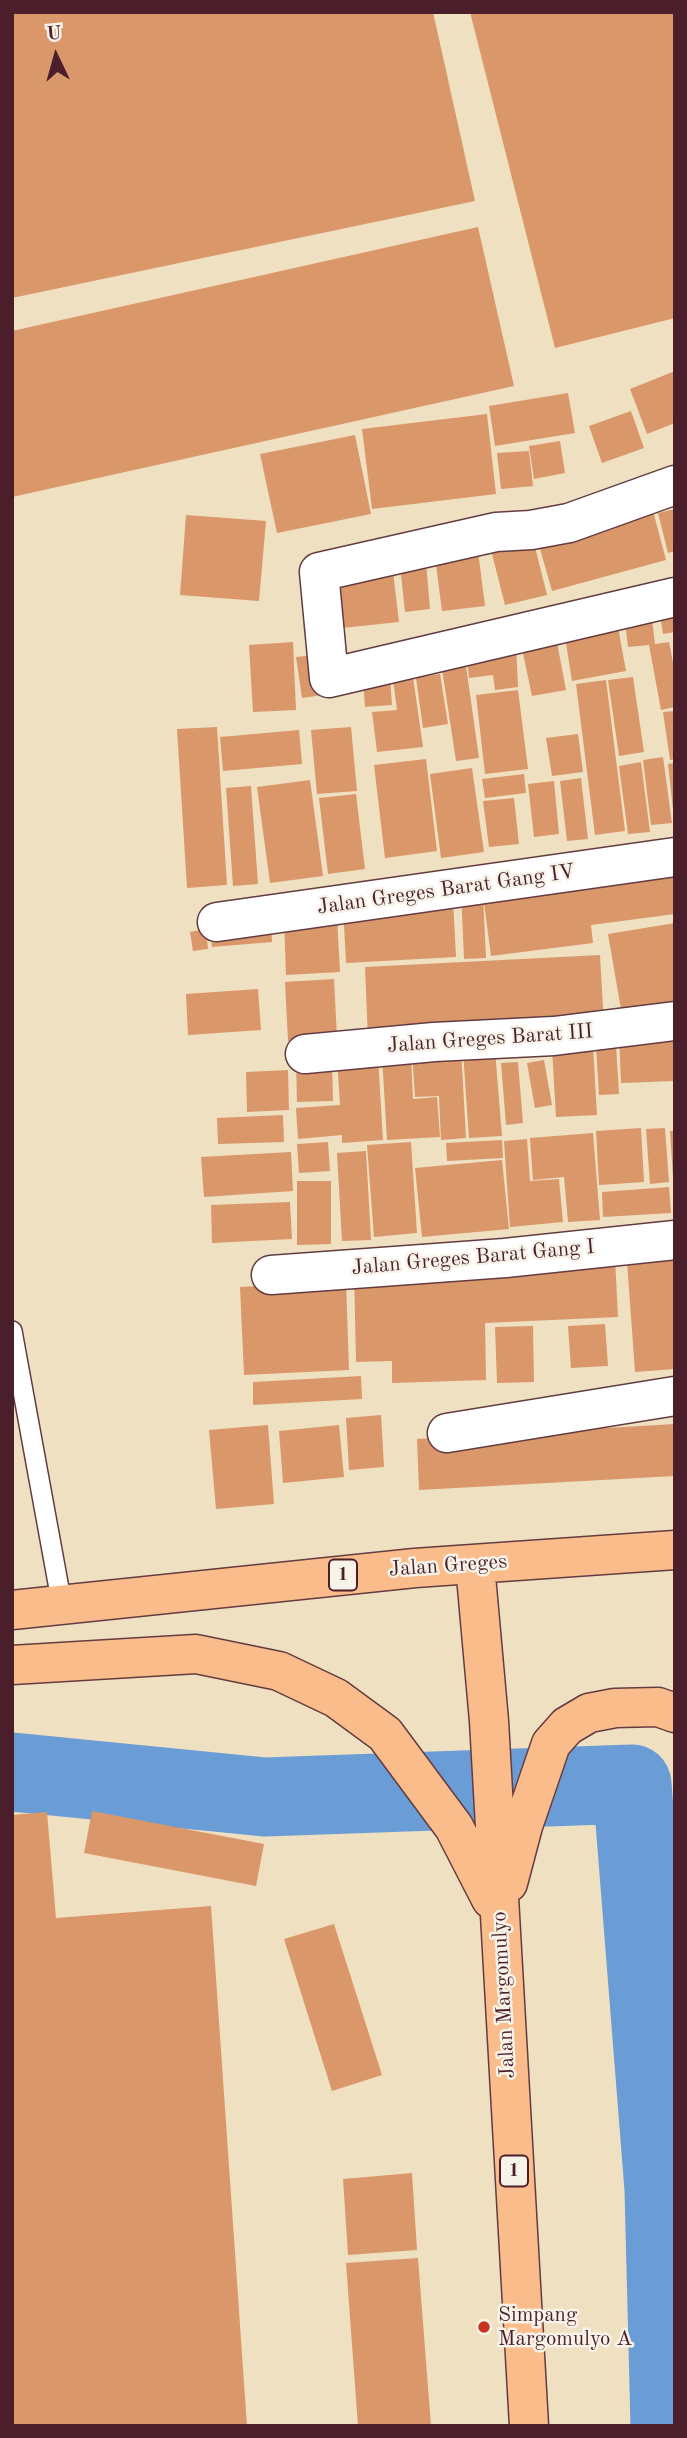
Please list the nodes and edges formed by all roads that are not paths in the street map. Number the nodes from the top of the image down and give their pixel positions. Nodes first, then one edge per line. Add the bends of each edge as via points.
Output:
1 (675, 485) edge
2 (675, 597) edge
3 (675, 857) edge
4 (217, 922) dead end
5 (675, 1021) edge
6 (305, 1054) dead end
7 (675, 1240) edge
8 (271, 1275) dead end
9 (12, 1331) edge
10 (675, 1396) edge
11 (447, 1433) dead end
12 (675, 1550) edge
13 (475, 1564) junction
14 (62, 1605) junction
15 (12, 1610) edge
16 (12, 1665) edge
17 (675, 1713) edge
18 (509, 1837) junction
19 (500, 1916) junction
20 (528, 2426) edge

1 - 2 street via 569,523 496,532 319,572 329,678
3 - 4 street, Jalan Greges Barat Gang IV
5 - 6 street, Jalan Greges Barat III via 554,1036
7 - 8 street, Jalan Greges Barat Gang I
9 - 14 lane
10 - 11 street
12 - 13 highway, Jalan Greges / 1
13 - 14 highway, Jalan Greges / 1
13 - 18 highway via 489,1721
14 - 15 highway, Jalan Greges / 1
16 - 19 highway, 1 via 196,1654 279,1671 336,1698 385,1734 454,1827
17 - 18 highway via 658,1707 615,1708 589,1713 567,1726 551,1744
18 - 19 highway
19 - 20 highway, Jalan Margomulyo / 1

